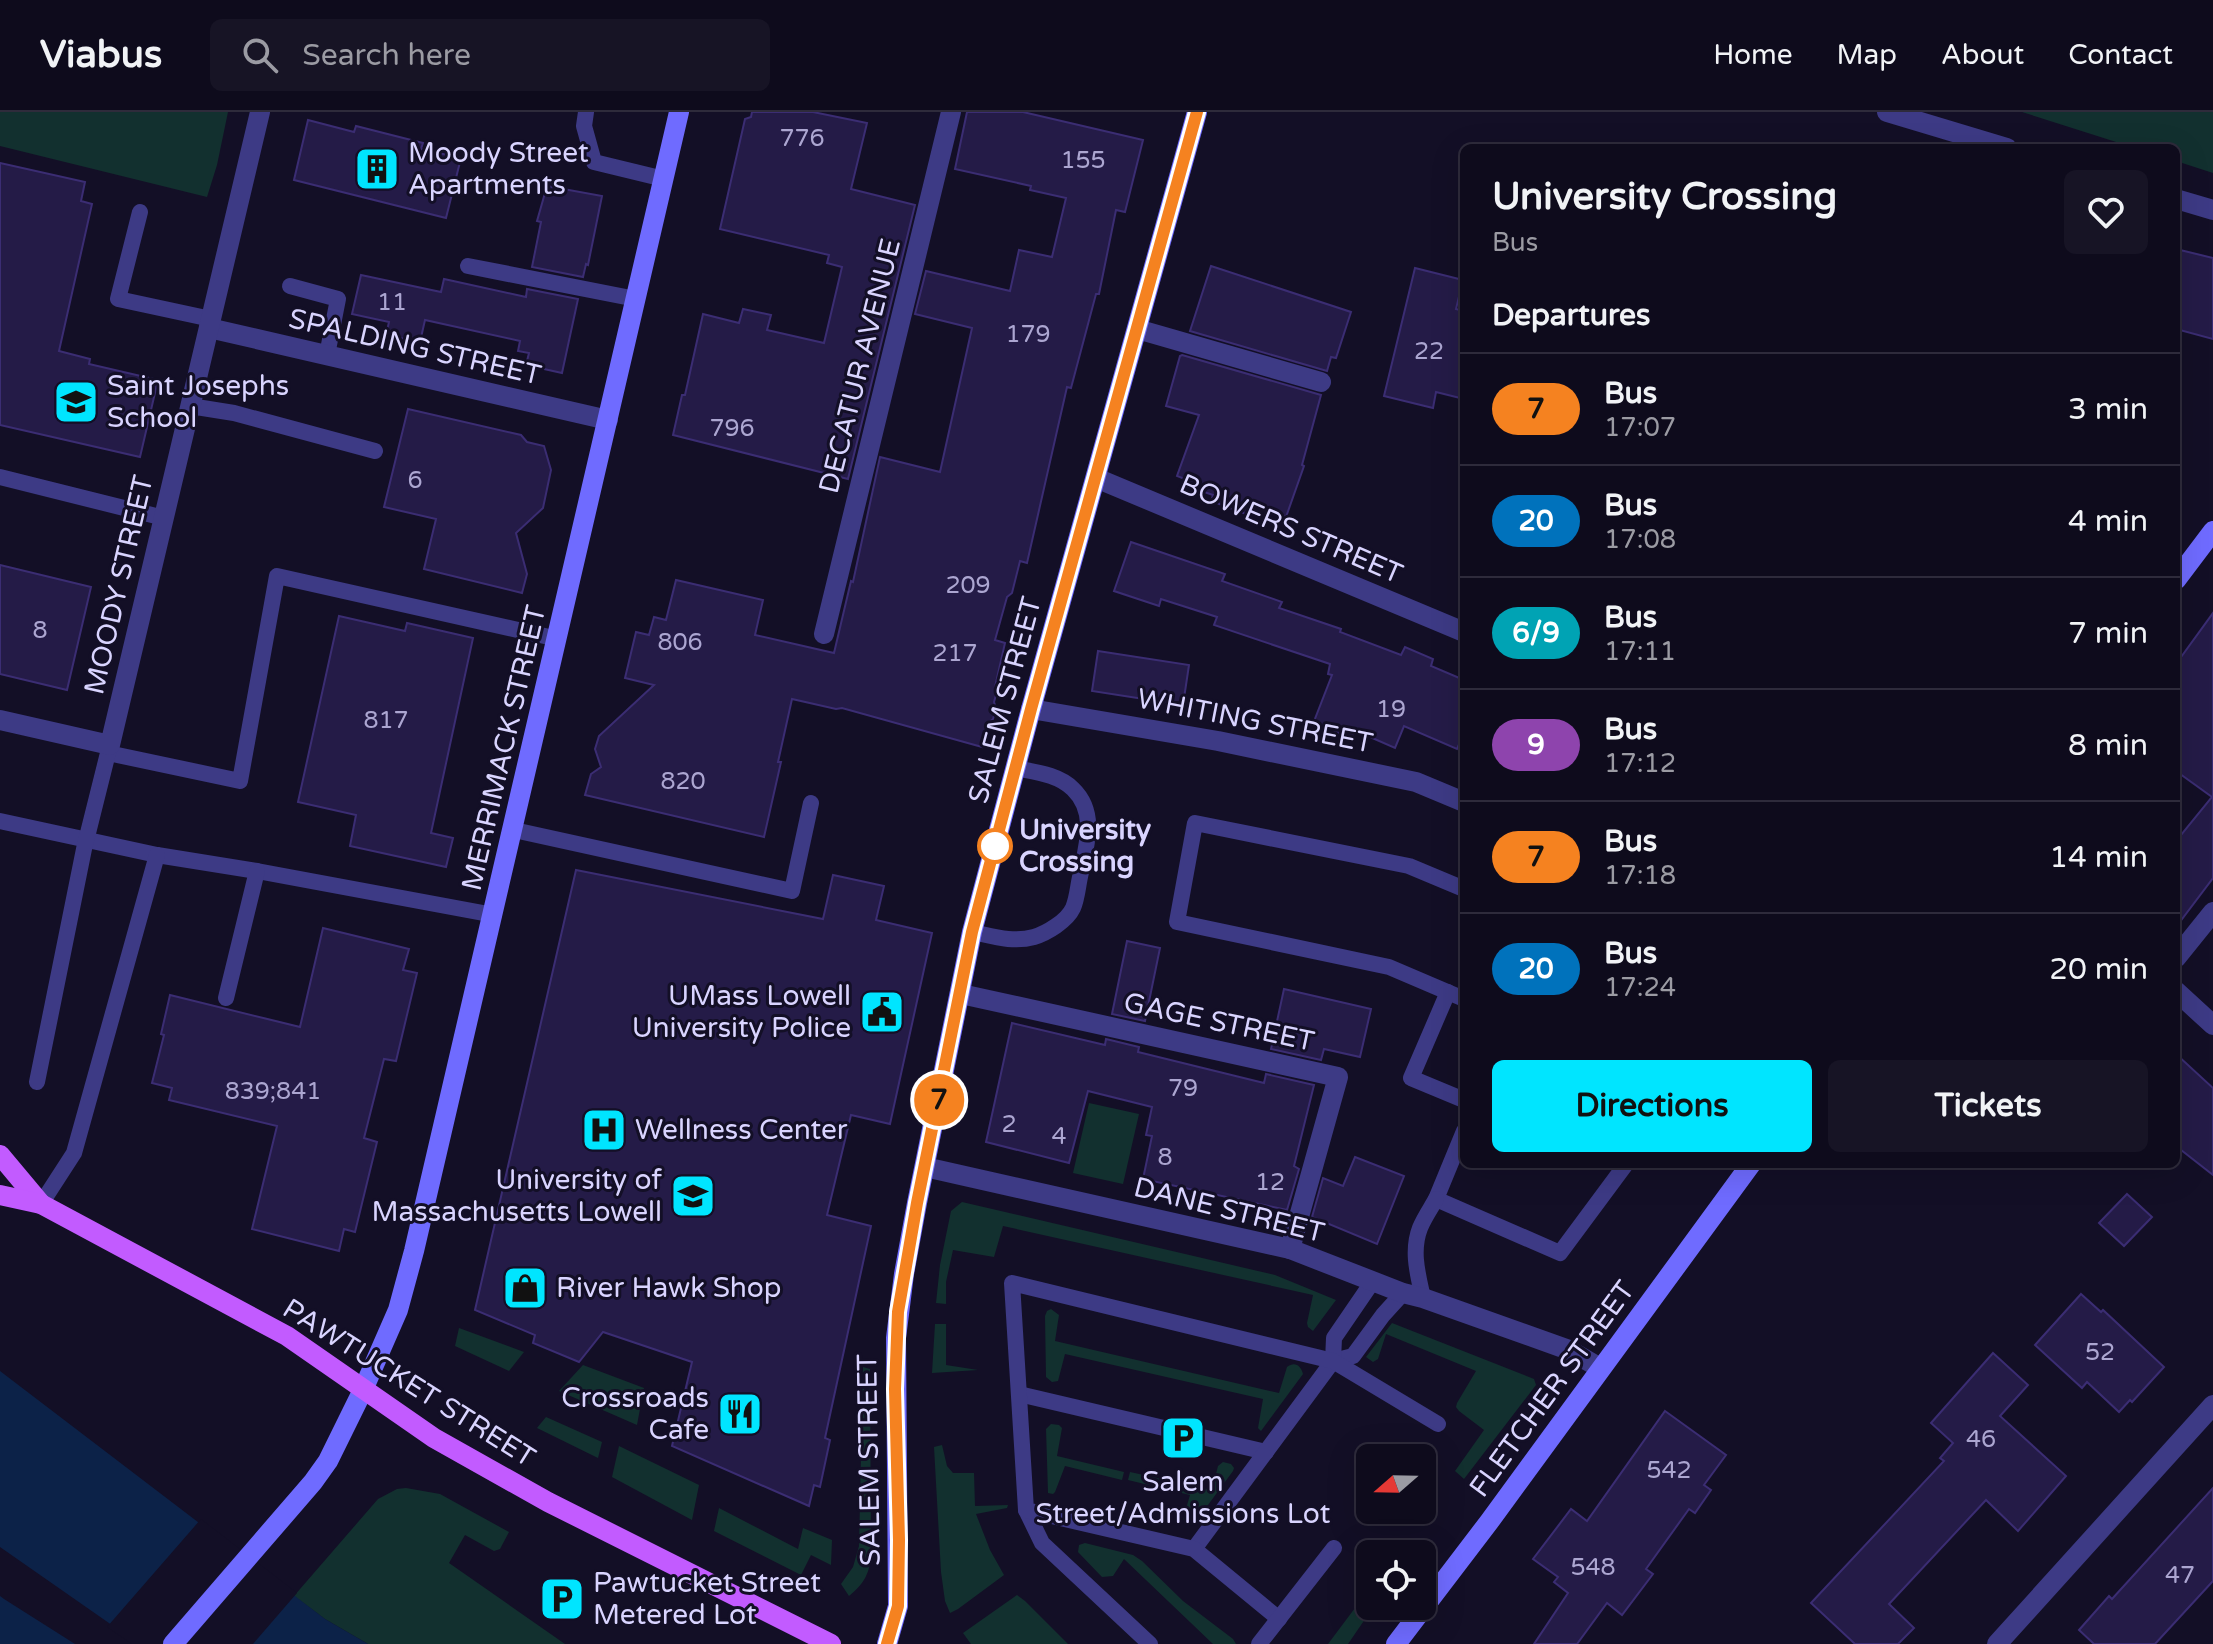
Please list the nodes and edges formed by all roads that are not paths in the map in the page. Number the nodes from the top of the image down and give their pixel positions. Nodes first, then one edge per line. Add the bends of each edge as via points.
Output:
1 (260, 112) edge
2 (586, 112) edge
3 (679, 112) edge
4 (951, 112) edge
5 (1197, 112) edge
6 (1887, 112) edge
7 (1994, 144) edge
8 (664, 179) junction
9 (2180, 200) edge
10 (2213, 210) edge
11 (140, 212) dead end
12 (468, 266) dead end
13 (290, 286) dead end
14 (636, 299) junction
15 (210, 323) junction
16 (1137, 329) junction
17 (327, 355) junction
18 (1321, 382) dead end
19 (190, 406) junction
20 (608, 420) junction
21 (375, 451) dead end
22 (0, 477) edge
23 (1096, 478) junction
24 (164, 518) junction
25 (2213, 531) edge
26 (2180, 575) edge
27 (1460, 630) edge
28 (824, 634) dead end
29 (558, 639) junction
30 (1031, 709) junction
31 (0, 720) edge
32 (109, 749) junction
33 (1015, 768) junction
34 (1460, 800) edge
35 (811, 803) dead end
36 (0, 821) edge
37 (514, 830) junction
38 (86, 839) junction
39 (157, 855) junction
40 (257, 871) junction
41 (1460, 887) edge
42 (2213, 912) edge
43 (494, 915) junction
44 (972, 932) junction
45 (2180, 953) edge
46 (1448, 992) junction
47 (961, 994) junction
48 (2180, 995) edge
49 (1460, 997) edge
50 (226, 998) dead end
51 (2213, 1025) edge
52 (37, 1082) dead end
53 (1460, 1098) edge
54 (1460, 1141) edge
55 (0, 1155) edge
56 (925, 1167) junction
57 (1621, 1168) edge
58 (1748, 1168) edge
59 (0, 1195) edge
60 (1436, 1199) junction
61 (41, 1204) junction
62 (1290, 1249) junction
63 (1373, 1281) junction
64 (1413, 1296) junction
65 (1333, 1361) junction
66 (1600, 1368) junction
67 (363, 1390) junction
68 (1019, 1394) junction
69 (2213, 1405) edge
70 (1438, 1424) dead end
71 (1266, 1452) junction
72 (1026, 1510) junction
73 (1334, 1548) dead end
74 (1194, 1549) junction
75 (1279, 1619) junction
76 (173, 1644) edge
77 (831, 1644) edge
78 (887, 1644) edge
79 (1150, 1644) edge
80 (1259, 1644) edge
81 (1396, 1644) edge
82 (1997, 1644) edge

1 - 15 street, MOODY STREET
2 - 8 lane via 584,126 594,162
3 - 8 main road, MERRIMACK STREET
4 - 28 street, DECATUR AVENUE
5 - 16 main road, SALEM STREET
6 - 7 street
8 - 14 main road, MERRIMACK STREET
9 - 10 street
11 - 15 lane via 118,299
12 - 14 lane
13 - 17 lane via 338,299
14 - 20 main road, MERRIMACK STREET
15 - 17 street, SPALDING STREET
15 - 19 street, MOODY STREET
16 - 18 street
16 - 23 main road, SALEM STREET
17 - 20 street, SPALDING STREET
19 - 21 lane
19 - 24 street, MOODY STREET
20 - 29 main road, MERRIMACK STREET
22 - 24 lane
23 - 27 street, BOWERS STREET
23 - 30 main road, SALEM STREET
24 - 32 street, MOODY STREET
25 - 26 main road
29 - 32 lane via 277,576 240,781
29 - 37 main road, MERRIMACK STREET
30 - 33 main road, SALEM STREET
30 - 34 street, WHITING STREET via 1416,782
31 - 32 street
32 - 38 lane
33 - 44 main road, SALEM STREET
33 - 44 lane via 1061,780 1083,802 1089,833 1073,908 1056,926 1034,937 1009,940
35 - 37 lane via 792,891
36 - 38 lane
37 - 43 main road, MERRIMACK STREET
38 - 39 lane
38 - 52 lane
39 - 40 lane
39 - 61 lane via 74,1153
40 - 43 lane
40 - 50 lane
41 - 46 lane via 1409,866 1195,823 1177,922 1389,967
42 - 45 street
43 - 67 main road, MERRIMACK STREET via 398,1310
44 - 47 main road, SALEM STREET
46 - 49 lane
46 - 53 lane via 1411,1078
47 - 56 main road, SALEM STREET
47 - 62 street, GAGE STREET via 1338,1077
48 - 51 street
54 - 60 lane
55 - 61 main road
56 - 62 street, DANE STREET
56 - 78 main road, SALEM STREET via 896,1338 898,1606
57 - 60 lane via 1560,1253
58 - 66 main road, FLETCHER STREET
59 - 61 main road, PAWTUCKET STREET
60 - 64 lane via 1420,1228
61 - 67 main road, PAWTUCKET STREET via 298,1343
62 - 63 street, DANE STREET
63 - 64 street, DANE STREET
63 - 65 lane via 1334,1338
64 - 65 lane via 1383,1315 1353,1356
64 - 66 street, DANE STREET via 1569,1350
65 - 68 lane via 1012,1283
65 - 70 lane
65 - 71 lane
66 - 81 main road, FLETCHER STREET
67 - 76 main road, MERRIMACK STREET via 313,1482
67 - 77 main road, PAWTUCKET STREET via 434,1438 548,1502
68 - 71 lane
68 - 72 lane
69 - 82 street
71 - 74 lane
72 - 74 lane
72 - 79 lane via 1042,1543
73 - 75 lane
74 - 75 lane
75 - 80 lane

